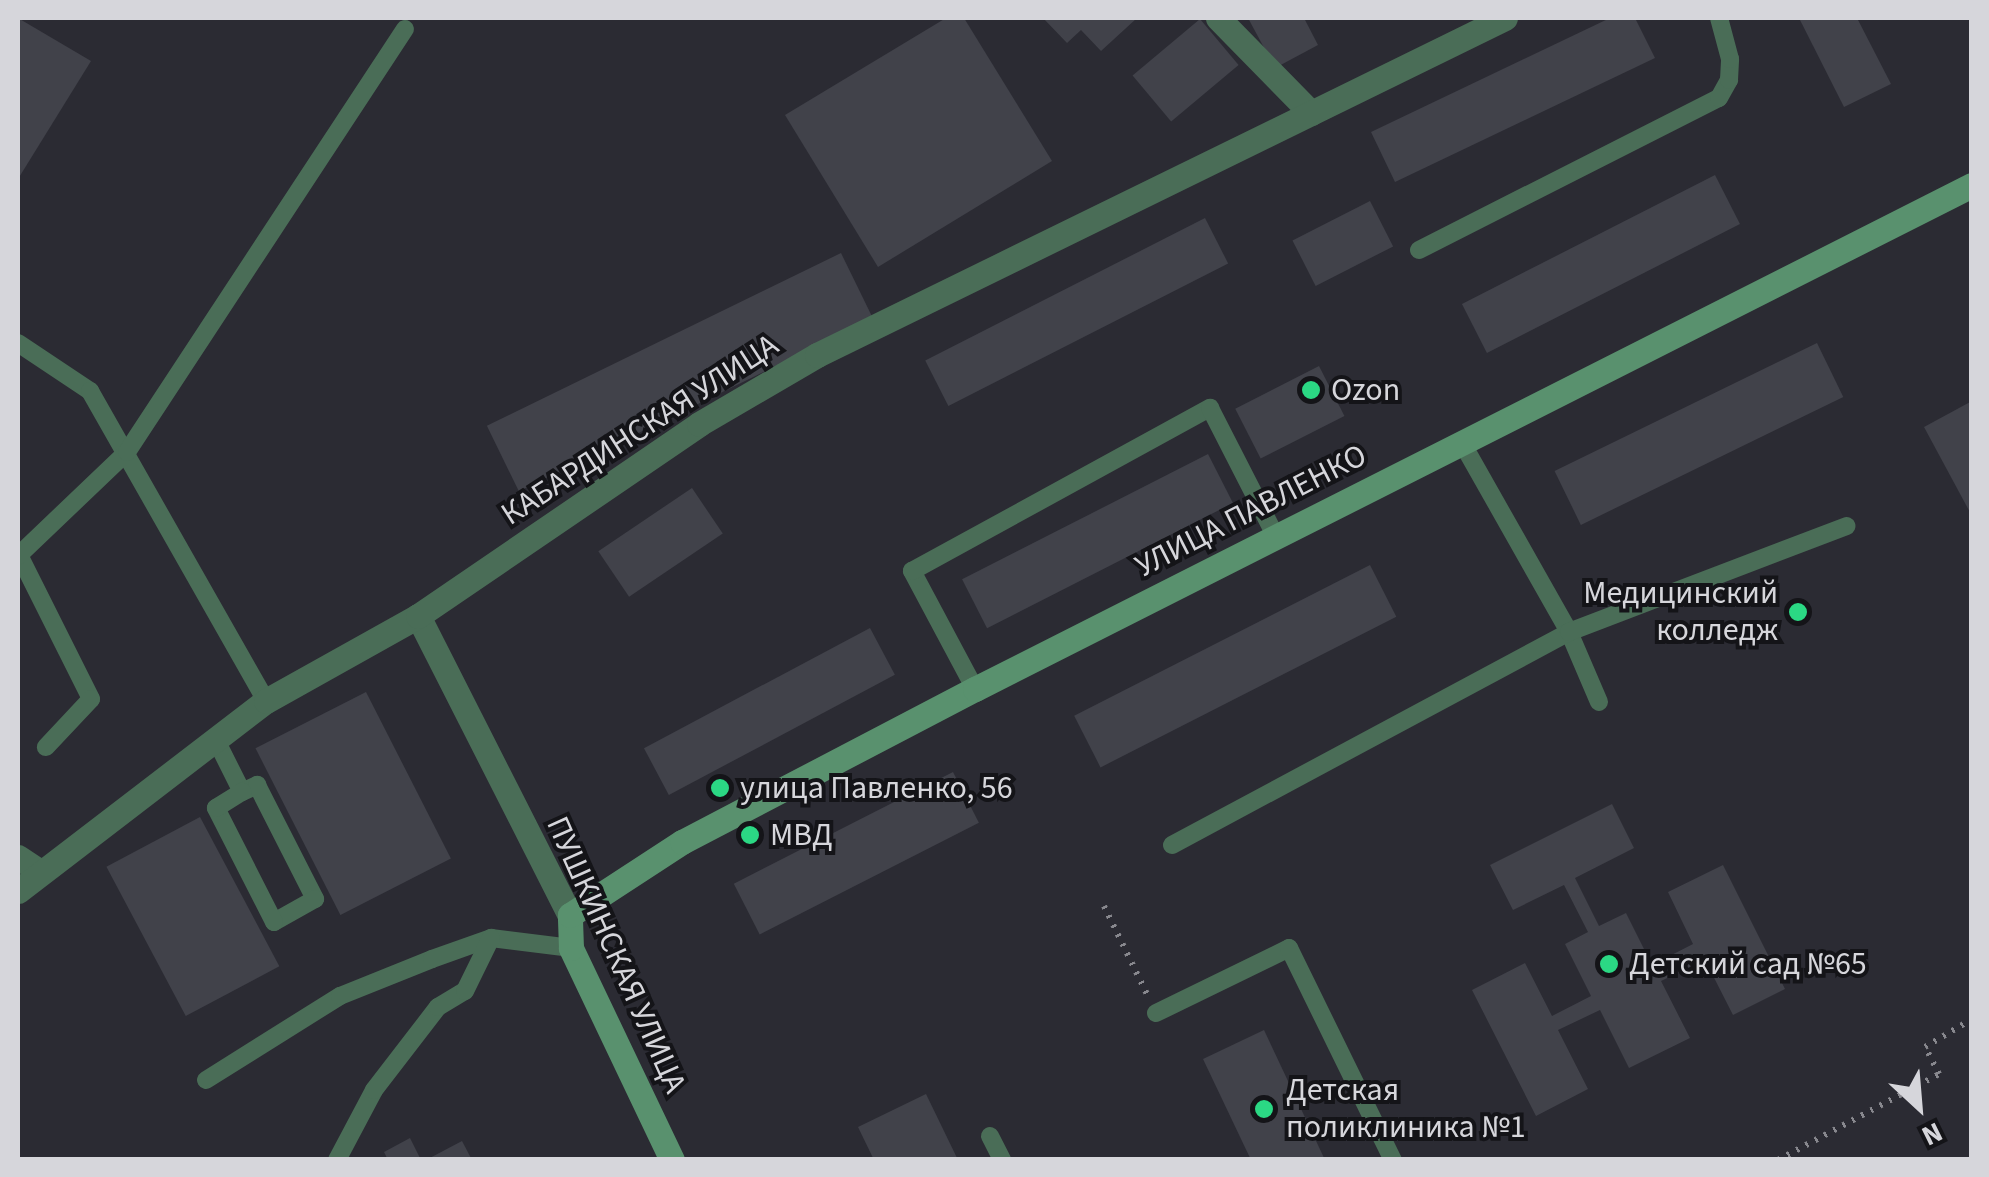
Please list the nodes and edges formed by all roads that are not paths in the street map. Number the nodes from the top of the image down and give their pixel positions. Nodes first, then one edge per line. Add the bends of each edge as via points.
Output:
1 (1218, 18) edge
2 (1505, 18) edge
3 (1720, 18) edge
4 (405, 29) dead end
5 (1311, 113) junction
6 (1972, 184) edge
7 (1419, 250) dead end
8 (18, 343) edge
9 (1461, 441) junction
10 (127, 452) junction
11 (1846, 526) dead end
12 (1275, 535) junction
13 (18, 556) edge
14 (418, 616) junction
15 (1569, 632) junction
16 (975, 689) junction
17 (266, 700) junction
18 (1599, 702) dead end
19 (215, 738) junction
20 (46, 747) dead end
21 (242, 792) junction
22 (1172, 845) dead end
23 (28, 864) edge
24 (18, 892) edge
25 (570, 915) junction
26 (491, 938) junction
27 (571, 948) junction
28 (1156, 1013) road end
29 (206, 1080) dead end
30 (990, 1136) dead end
31 (337, 1160) edge
32 (672, 1160) edge
33 (1002, 1160) edge
34 (1393, 1160) edge

1 - 5 street
2 - 5 street, КАБАРДИНСКАЯ УЛИЦА
3 - 7 lane via 1730,59 1719,98
4 - 10 lane
5 - 14 street, КАБАРДИНСКАЯ УЛИЦА via 817,354 699,424
6 - 9 main road, УЛИЦА ПАВЛЕНКО
8 - 10 lane via 90,391
9 - 12 main road, УЛИЦА ПАВЛЕНКО
9 - 15 lane
10 - 13 lane
10 - 17 lane
11 - 15 lane
12 - 16 main road, УЛИЦА ПАВЛЕНКО
12 - 16 lane via 1210,408 912,571
13 - 20 lane via 90,698
14 - 17 street, КАБАРДИНСКАЯ УЛИЦА
14 - 25 street, ПУШКИНСКАЯ УЛИЦА
15 - 18 lane
15 - 22 lane
16 - 25 main road, УЛИЦА ПАВЛЕНКО via 682,842
17 - 19 street, КАБАРДИНСКАЯ УЛИЦА
19 - 21 lane
19 - 23 street, КАБАРДИНСКАЯ УЛИЦА
21 - 21 lane via 258,784 315,900 274,922 216,808
23 - 24 street, КАБАРДИНСКАЯ УЛИЦА
25 - 27 main road, ПУШКИНСКАЯ УЛИЦА
26 - 27 lane
26 - 29 lane via 340,996
26 - 31 lane via 465,991 438,1008 374,1090
27 - 32 main road, ПУШКИНСКАЯ УЛИЦА
28 - 34 lane via 1289,948
30 - 33 lane

